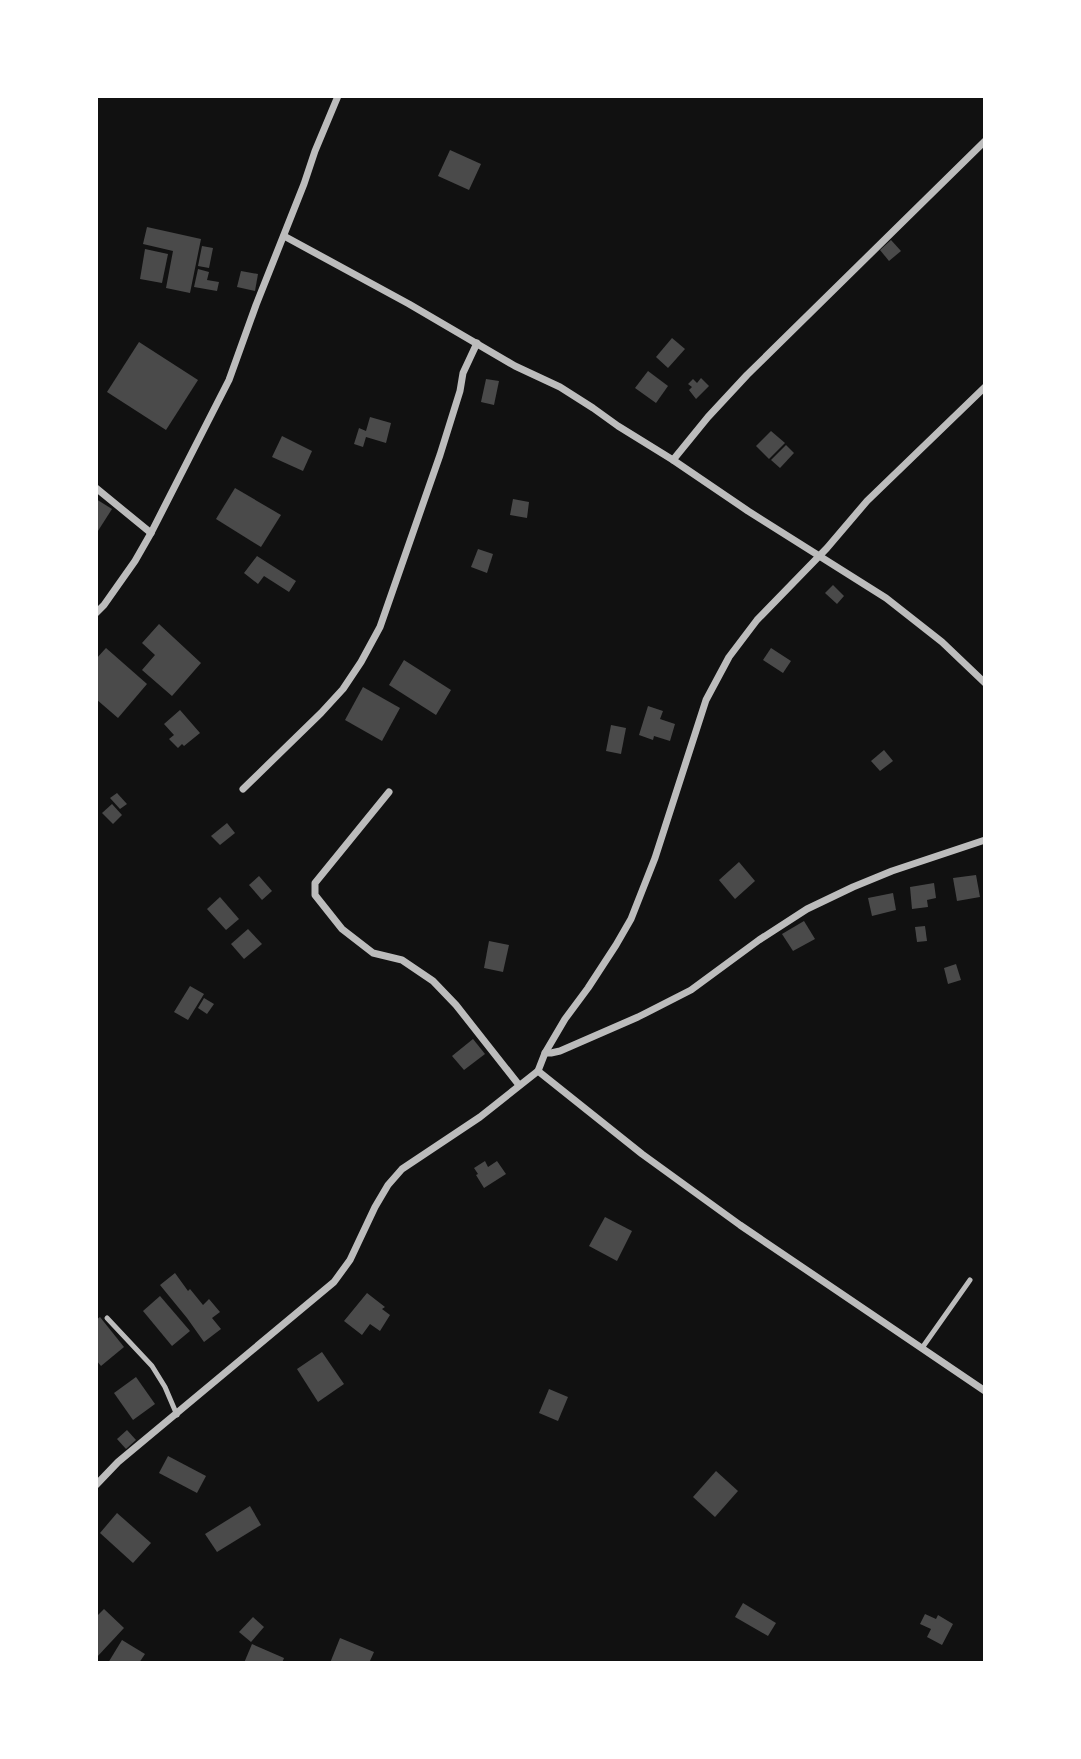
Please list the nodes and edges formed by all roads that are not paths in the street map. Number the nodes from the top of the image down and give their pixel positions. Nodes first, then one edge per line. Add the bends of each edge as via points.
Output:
1 (338, 96) edge
2 (985, 141) edge
3 (284, 236) junction
4 (477, 343) junction
5 (985, 387) edge
6 (673, 460) junction
7 (96, 488) edge
8 (151, 533) junction
9 (819, 556) junction
10 (96, 613) edge
11 (985, 683) edge
12 (243, 789) dead end
13 (389, 793) dead end
14 (985, 840) edge
15 (545, 1053) junction
16 (537, 1071) junction
17 (519, 1085) junction
18 (970, 1280) dead end
19 (107, 1318) dead end
20 (922, 1348) junction
21 (985, 1391) edge
22 (177, 1415) junction
23 (96, 1485) edge

1 - 3 street
2 - 6 street via 757,366
3 - 4 street
3 - 8 street via 229,380
4 - 6 street via 559,387
4 - 12 street via 463,373 440,455 380,627 343,689
5 - 9 street via 867,501
6 - 9 street
7 - 8 street
8 - 10 street
9 - 11 street via 886,598
9 - 15 street via 757,620 729,657 706,700 631,919
13 - 17 street via 315,883 315,895 342,929 373,953 402,960 433,981
14 - 15 street via 892,871 807,909 691,990 560,1051
15 - 16 street
16 - 17 street
16 - 20 street via 642,1154
17 - 22 street via 402,1169 388,1185 334,1282
18 - 20 lane
19 - 22 lane via 152,1366
20 - 21 street
22 - 23 street

